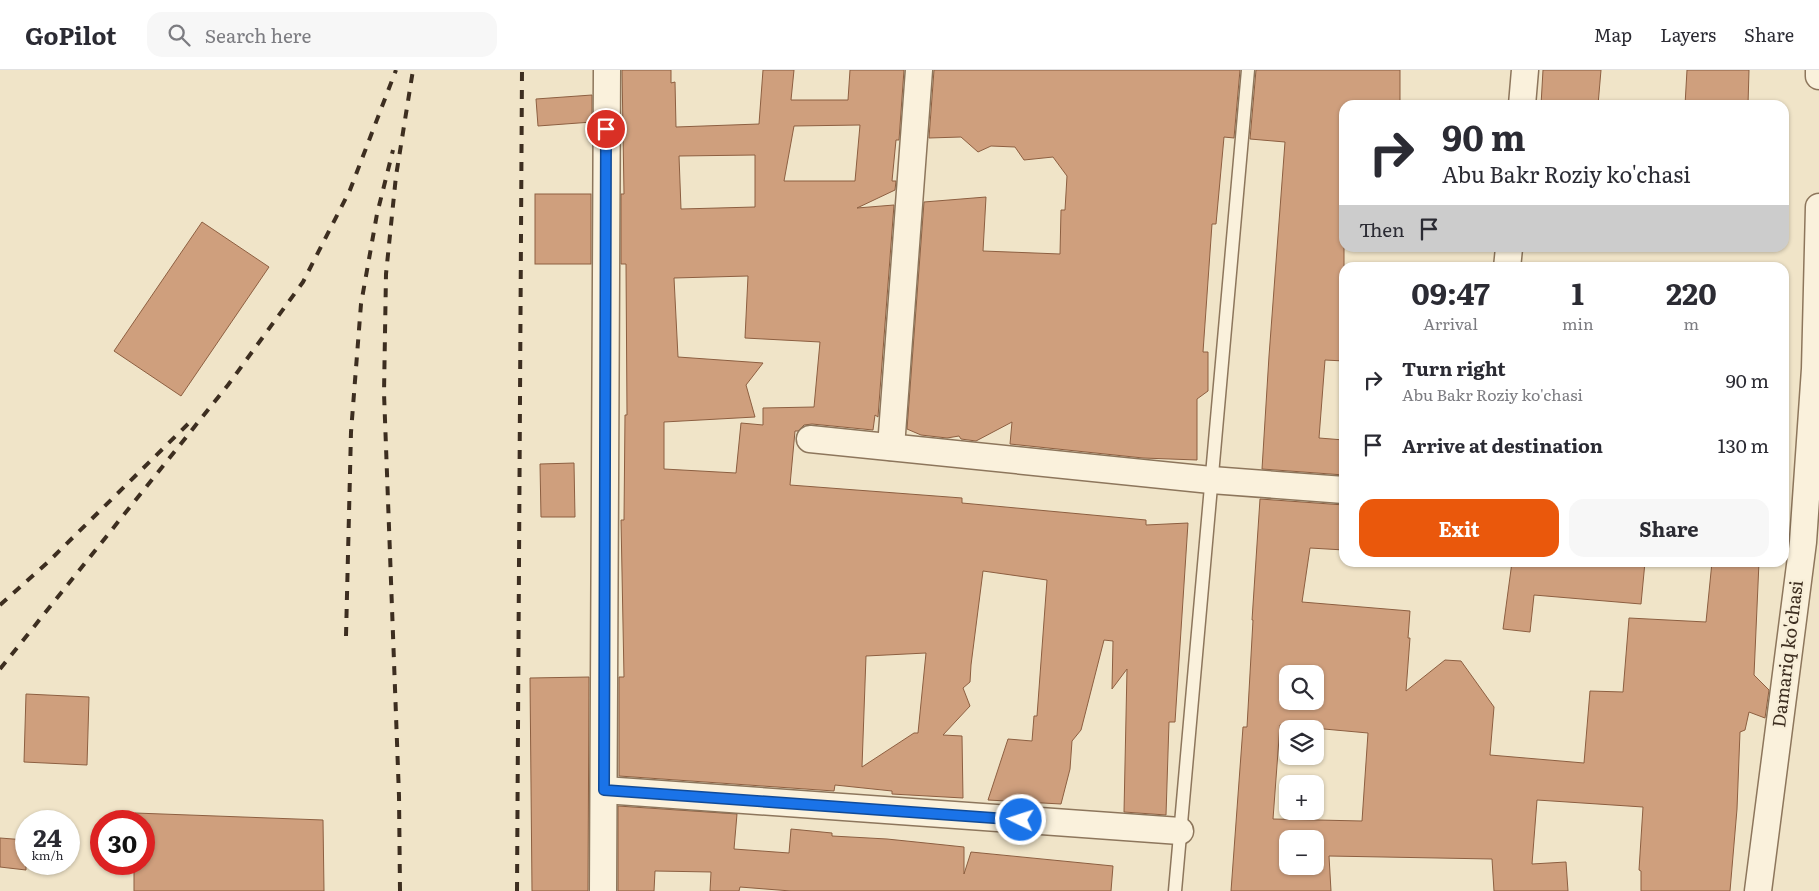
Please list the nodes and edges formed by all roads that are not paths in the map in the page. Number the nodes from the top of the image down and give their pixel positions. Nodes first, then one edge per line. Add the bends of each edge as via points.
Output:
1 (607, 70) edge
2 (918, 70) edge
3 (1248, 70) edge
4 (1525, 70) edge
5 (1818, 70) edge
6 (1819, 76) edge
7 (1522, 100) edge
8 (1819, 207) edge
9 (1817, 369) edge
10 (810, 439) dead end
11 (891, 446) junction
12 (1211, 480) junction
13 (1339, 490) edge
14 (604, 790) junction
15 (1180, 831) junction
16 (603, 891) edge
17 (1175, 891) edge
18 (1758, 891) edge

1 - 14 street
2 - 11 street
3 - 12 lane
4 - 7 street
5 - 6 street
8 - 9 street, Damariq ko'chasi
9 - 18 street, Damariq ko'chasi via 1803,542
10 - 11 street
11 - 12 street
12 - 13 street
12 - 15 lane
14 - 15 street
14 - 16 street
15 - 17 lane

